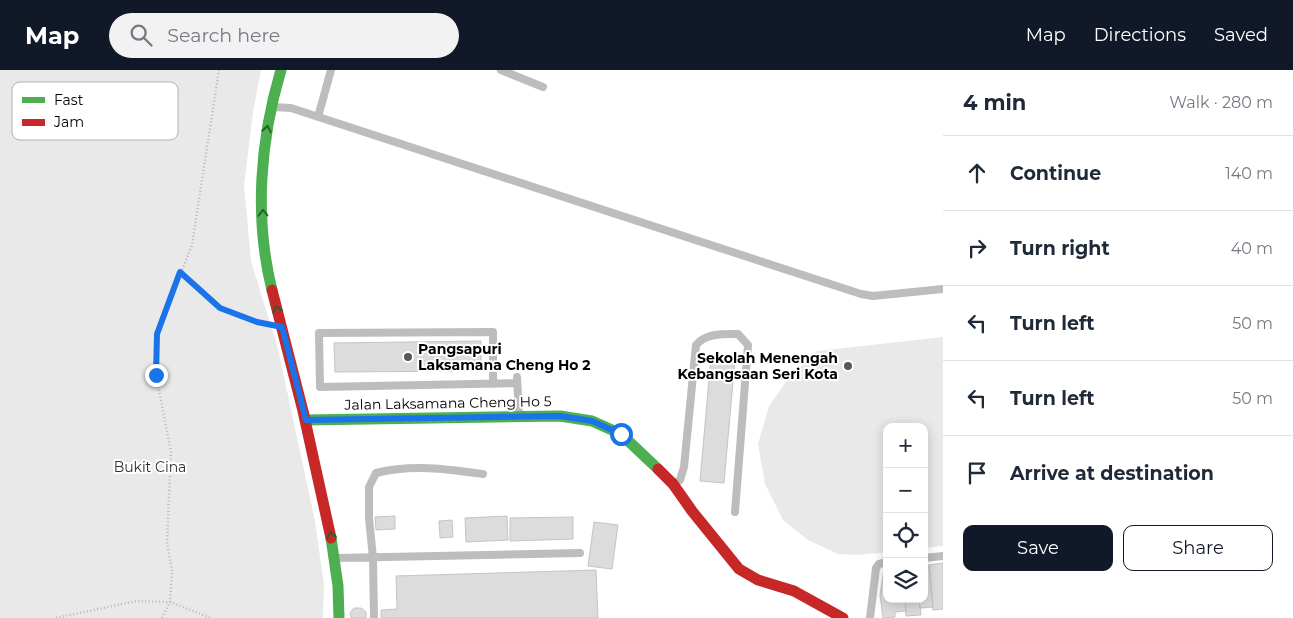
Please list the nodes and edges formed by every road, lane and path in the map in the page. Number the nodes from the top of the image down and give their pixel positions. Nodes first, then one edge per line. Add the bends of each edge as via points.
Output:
1 (219, 70) edge
2 (281, 70) edge
3 (331, 70) edge
4 (501, 70) edge
5 (543, 87) dead end
6 (271, 107) junction
7 (318, 118) junction
8 (180, 272) junction
9 (943, 289) edge
10 (282, 327) junction
11 (493, 384) junction
12 (519, 416) junction
13 (306, 420) junction
14 (483, 474) dead end
15 (673, 484) junction
16 (735, 512) dead end
17 (580, 552) dead end
18 (943, 556) edge
19 (336, 558) junction
20 (373, 558) junction
21 (928, 558) edge
22 (883, 563) edge
23 (170, 602) junction
24 (56, 618) edge
25 (162, 618) edge
26 (211, 618) edge
27 (338, 618) edge
28 (374, 618) edge
29 (843, 618) edge
30 (870, 618) edge

1 - 8 path via 192,245
2 - 6 street
3 - 7 lane
4 - 5 lane
6 - 7 lane via 291,108
10 -> 6 street via 266,261 262,215 264,152
7 - 9 lane via 861,294 873,296
8 - 10 path via 220,308 257,322
8 - 23 path via 157,334 156,375 171,452 167,543 172,571
10 - 13 street
11 - 11 lane via 320,386 319,333 493,332
11 - 12 lane via 517,380
12 - 13 street, Jalan Laksamana Cheng Ho 5
12 - 15 street, Jalan Laksamana Cheng Ho 5 via 560,416 592,421 621,434
19 -> 13 street
14 - 20 lane via 441,468 394,468 376,473 369,487
15 - 16 lane via 680,480 684,467 696,345 702,338 738,334 748,345
15 - 29 street, Jalan Laksamana Cheng Ho 5 via 739,569 758,580 794,591
17 - 20 lane
18 - 21 lane
19 - 20 lane
19 - 27 street
20 - 28 lane
22 - 30 lane via 876,568
23 - 24 path via 136,601
23 - 25 path
23 - 26 path

